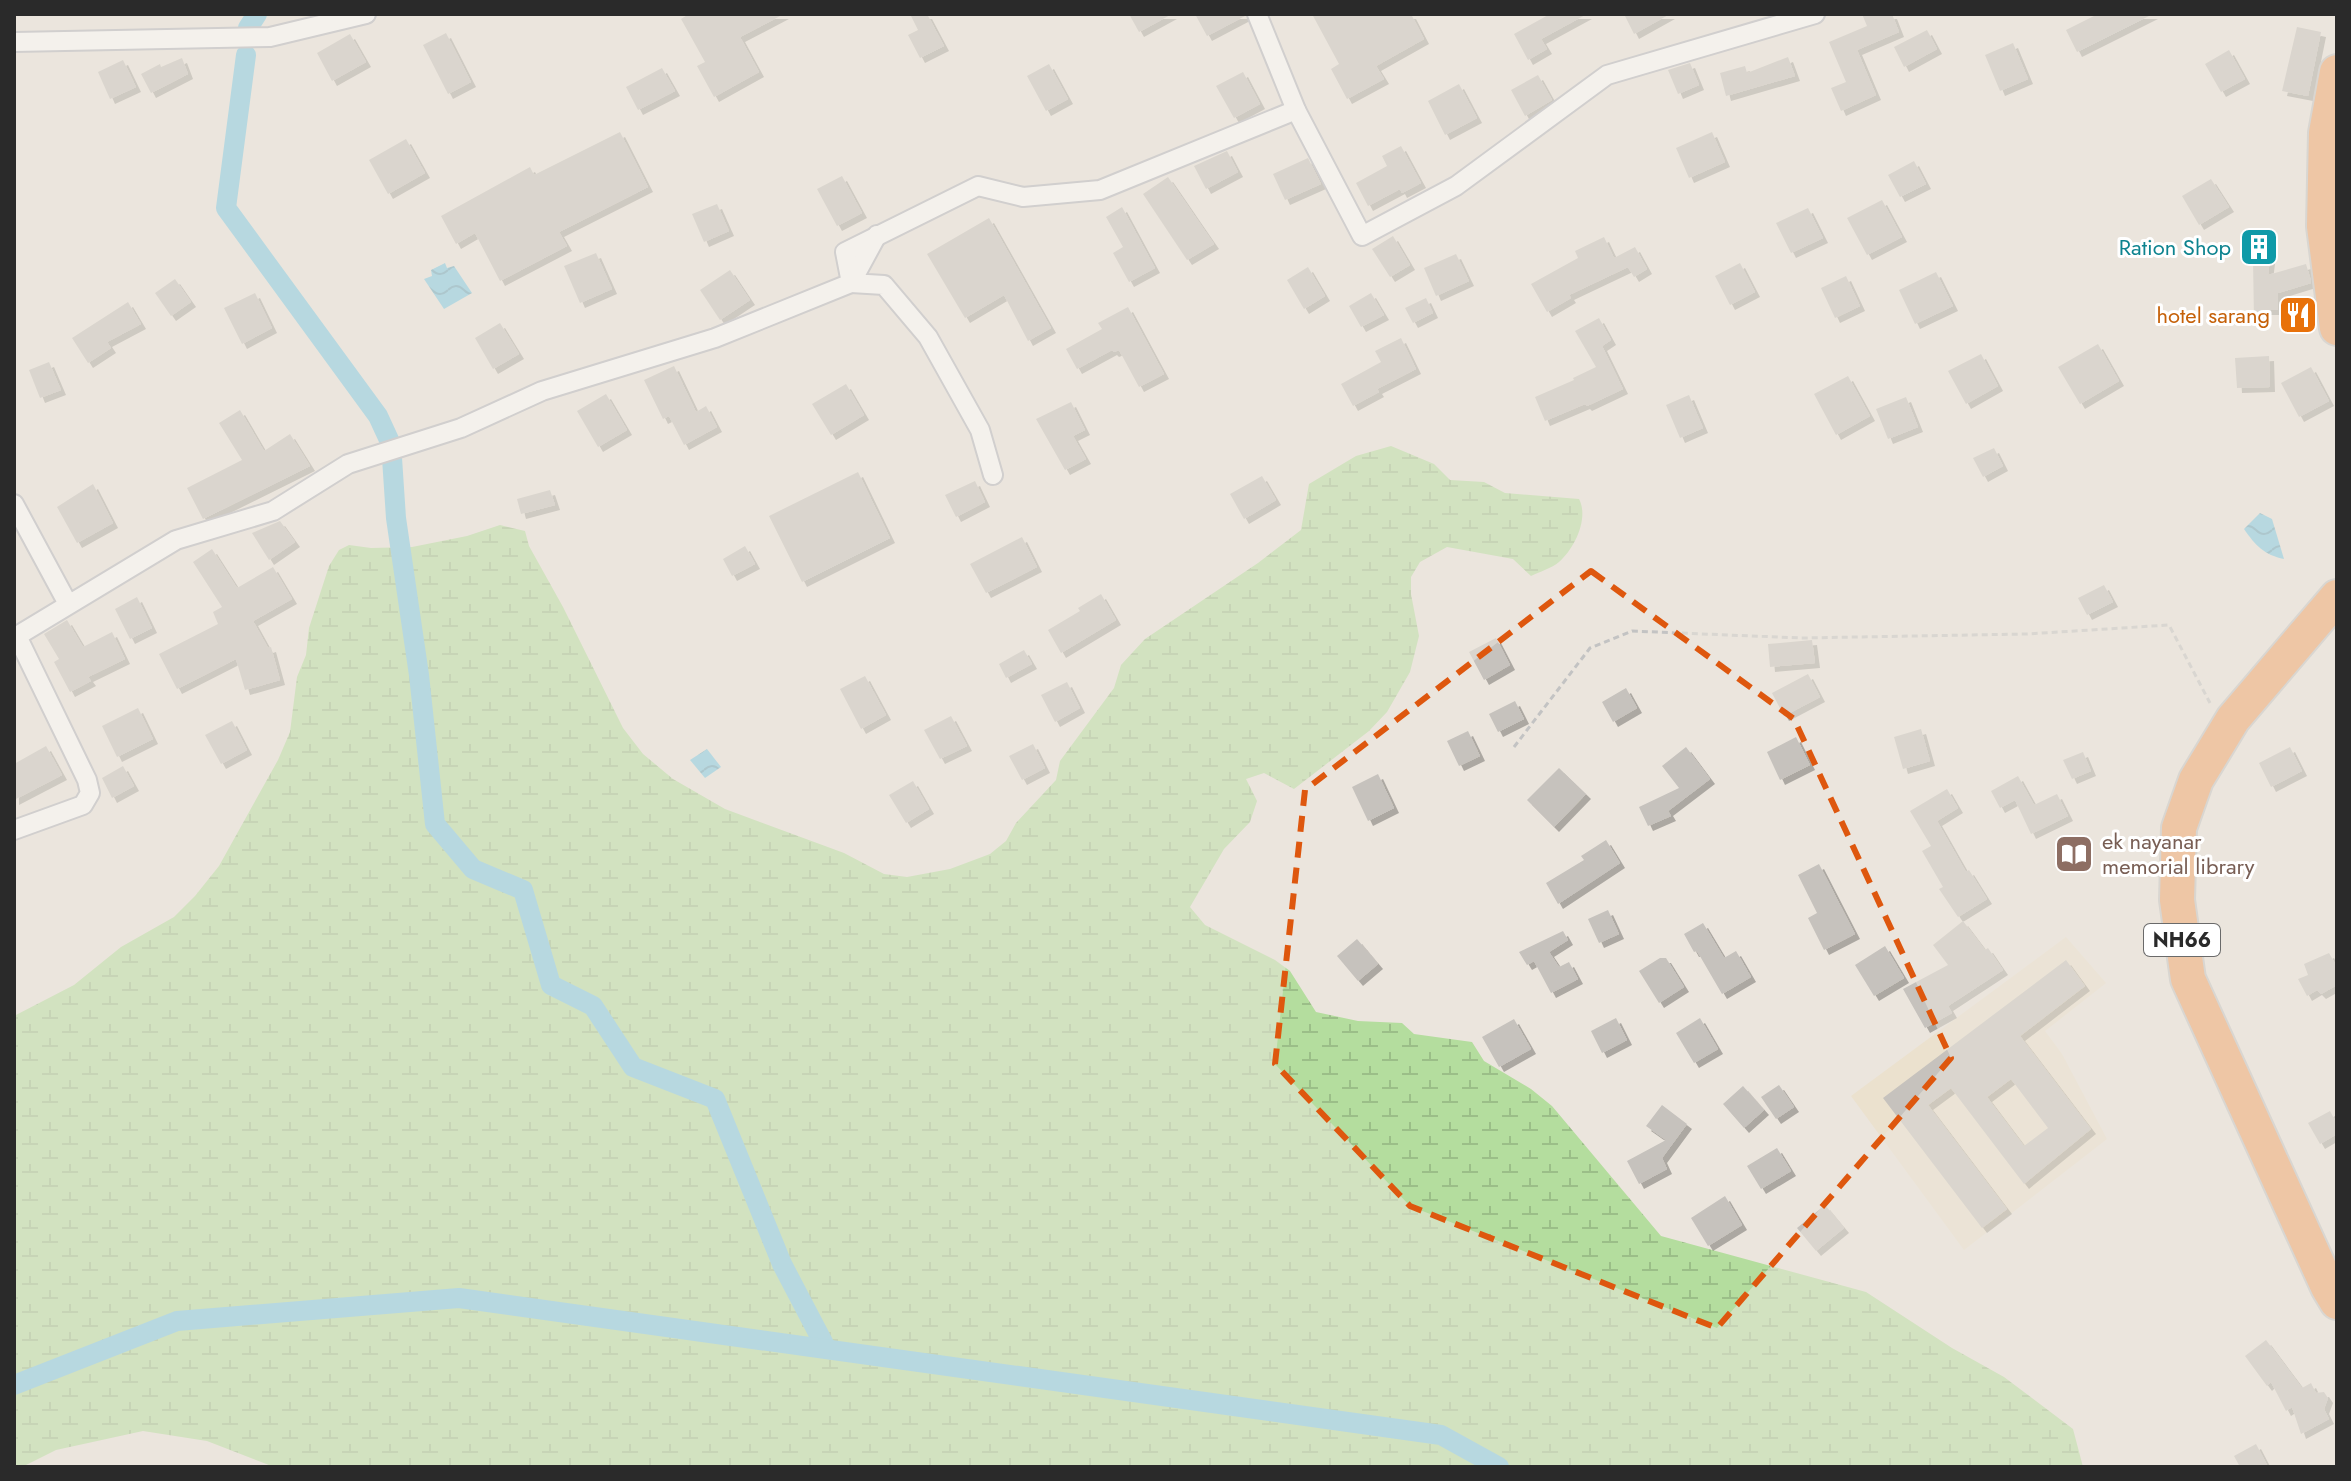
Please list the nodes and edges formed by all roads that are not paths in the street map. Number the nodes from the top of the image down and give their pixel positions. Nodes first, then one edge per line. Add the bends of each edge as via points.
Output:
1 (366, 14) edge
2 (1257, 14) edge
3 (1815, 14) edge
4 (14, 42) edge
5 (2337, 72) edge
6 (1296, 110) junction
7 (851, 283) junction
8 (2334, 290) edge
9 (2337, 328) edge
10 (993, 475) dead end
11 (14, 504) edge
12 (2337, 597) edge
13 (68, 604) junction
14 (14, 830) edge
15 (2337, 1302) edge

1 - 4 street via 270,37
2 - 6 street
3 - 6 street via 1607,75 1456,186 1362,236
5 - 8 highway via 2326,133 2324,226
6 - 7 street via 1100,190 1023,197 978,186 845,252
7 - 10 street via 884,285 928,337 980,430
7 - 13 street via 715,338 542,391 461,428 348,464 273,511 176,540
8 - 9 highway
11 - 13 street
12 - 15 highway, NH66 via 2225,731 2196,780 2179,828 2177,900 2188,979
13 - 14 street via 17,636 90,793 83,805

